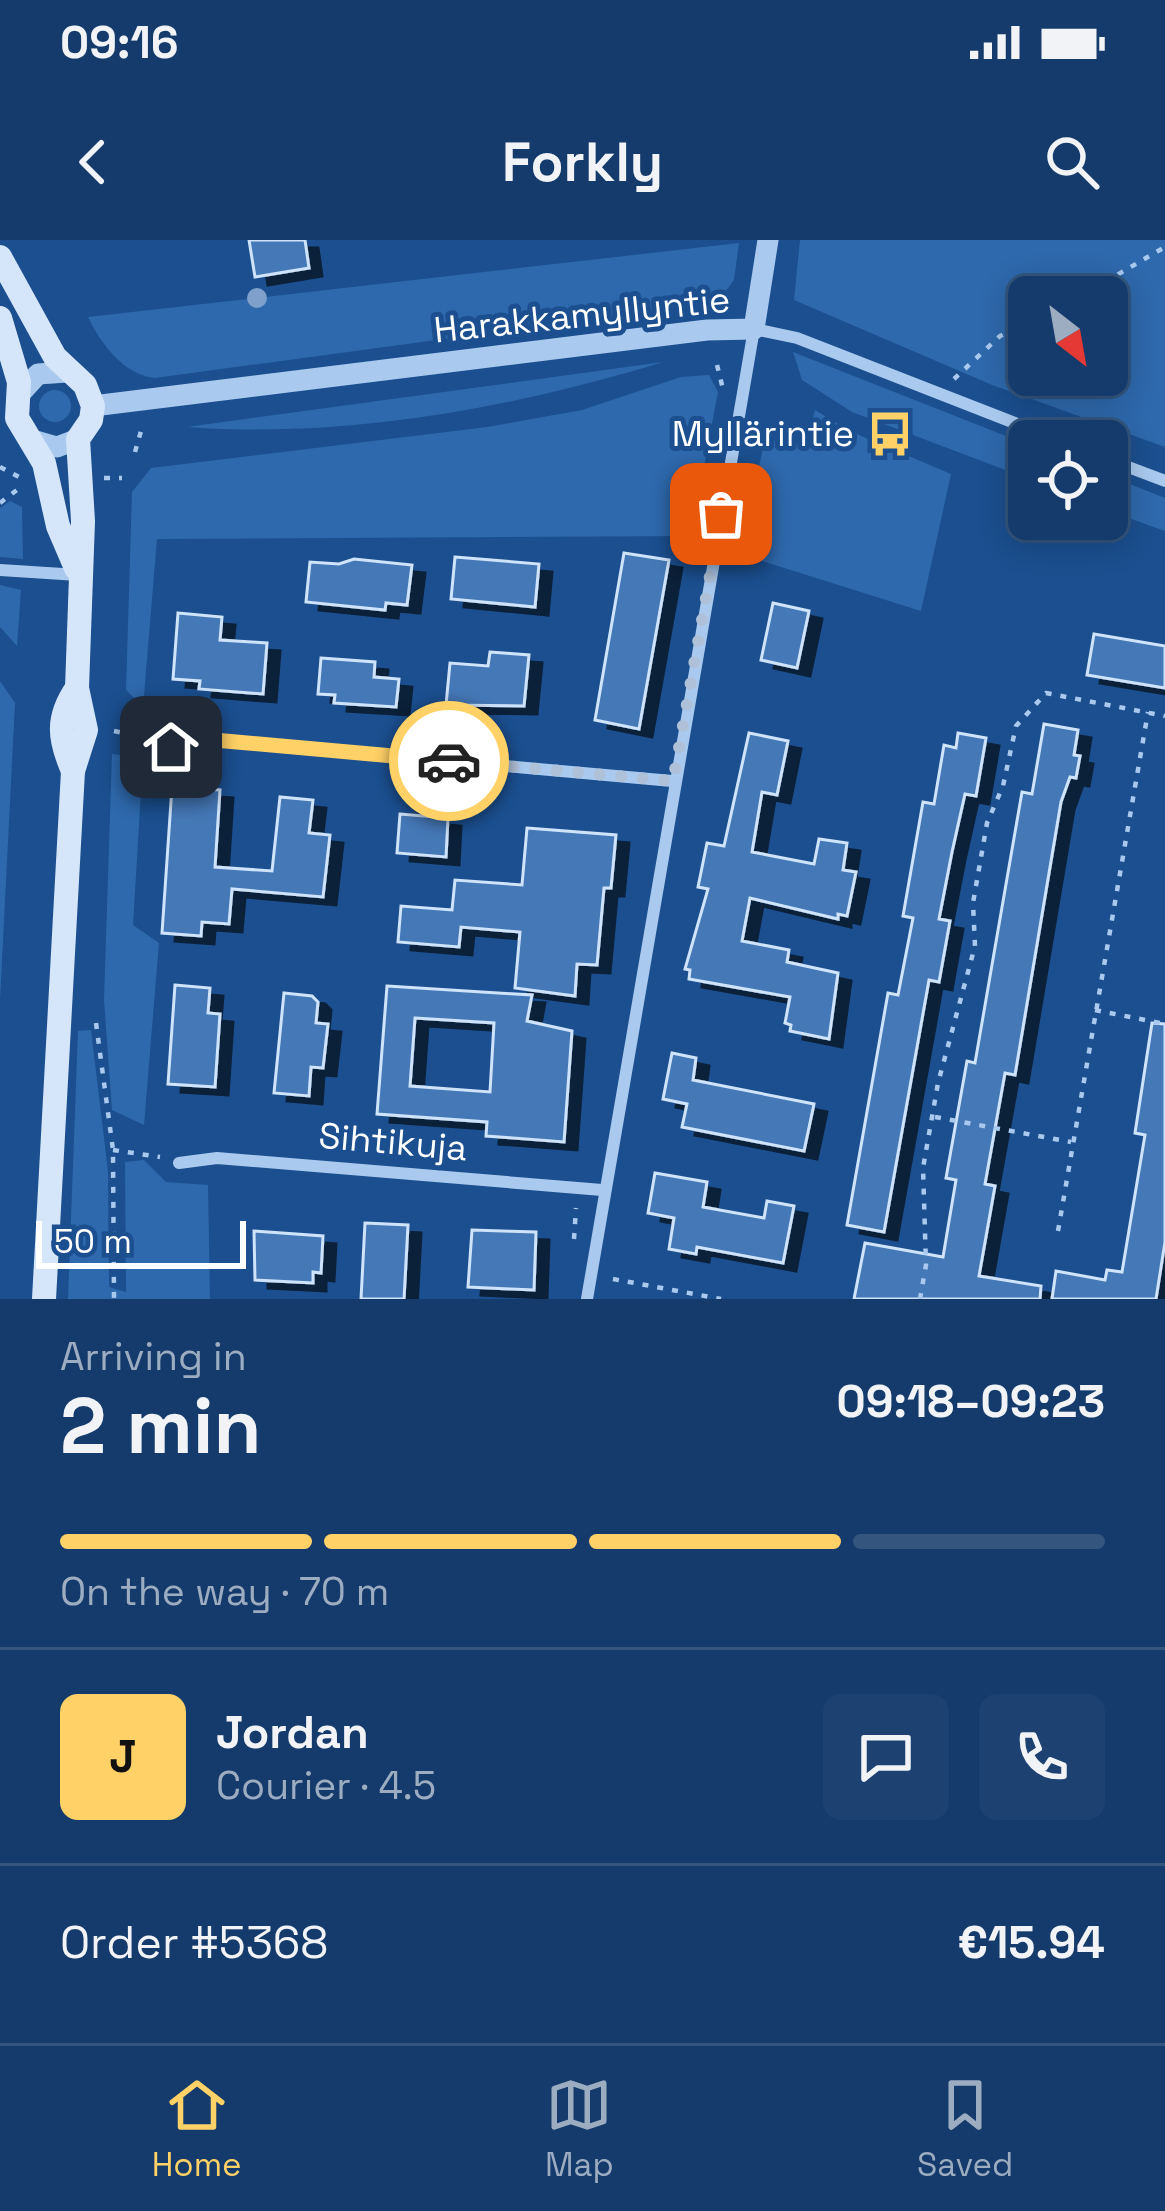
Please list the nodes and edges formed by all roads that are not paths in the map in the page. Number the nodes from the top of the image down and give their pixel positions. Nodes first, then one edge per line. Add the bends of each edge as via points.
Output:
1 (768, 240) edge
2 (0, 257) edge
3 (0, 318) edge
4 (754, 329) junction
5 (67, 372) junction
6 (18, 396) junction
7 (93, 406) junction
8 (1008, 420) edge
9 (78, 439) junction
10 (35, 442) junction
11 (1128, 467) edge
12 (1165, 481) edge
13 (0, 570) edge
14 (79, 575) junction
15 (171, 747) road end
16 (673, 781) junction
17 (179, 1163) road end
18 (602, 1190) junction
19 (44, 1299) edge
20 (587, 1299) edge

1 - 4 street
2 - 5 main road
3 - 6 main road
4 - 7 street, Harakkamyllyntie
4 - 8 street, Harakkamyllyntie via 797,338
4 - 16 street
5 - 6 street via 38,374
5 - 7 main road via 85,385
6 - 10 main road via 20,425
7 - 9 main road
9 - 10 street via 57,447
9 - 14 main road
10 - 14 main road
11 - 12 street
13 - 14 street
14 - 19 main road via 77,688 61,728 74,771
15 - 16 street via 192,738
16 - 18 street
17 - 18 street, Sihtikuja via 217,1157
18 - 20 street

